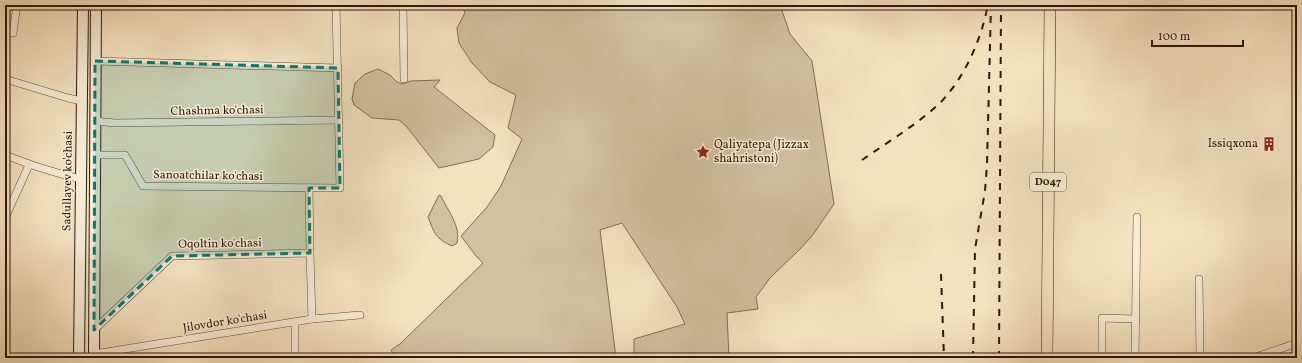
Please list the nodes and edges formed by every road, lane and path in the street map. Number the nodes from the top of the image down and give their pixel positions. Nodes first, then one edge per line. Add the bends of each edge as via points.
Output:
1 (17, 5) edge
2 (83, 5) edge
3 (96, 5) edge
4 (336, 5) edge
5 (403, 5) edge
6 (1050, 5) edge
7 (13, 34) dead end
8 (95, 61) junction
9 (338, 68) junction
10 (5, 79) edge
11 (404, 79) dead end
12 (82, 101) junction
13 (339, 120) junction
14 (95, 121) junction
15 (5, 155) edge
16 (95, 155) junction
17 (29, 165) junction
18 (81, 179) junction
19 (309, 188) junction
20 (1137, 217) dead end
21 (5, 218) edge
22 (310, 253) junction
23 (1199, 279) dead end
24 (360, 315) dead end
25 (312, 319) junction
26 (1136, 319) junction
27 (295, 322) junction
28 (94, 330) junction
29 (1297, 343) edge
30 (94, 356) edge
31 (79, 358) edge
32 (296, 358) edge
33 (1047, 358) edge
34 (1102, 358) edge
35 (1135, 358) edge
36 (1200, 358) edge
37 (1254, 358) edge

1 - 7 street
2 - 12 main road, Sadullayev ko'chasi
3 - 8 main road
4 - 9 street
5 - 11 street
6 - 33 main road, D047
8 - 9 street
8 - 14 main road
9 - 13 street
10 - 12 street
12 - 18 main road, Sadullayev ko'chasi
13 - 14 street, Chashma ko'chasi via 115,123
13 - 19 street, Sanoatchilar ko'chasi via 340,188
14 - 16 main road
15 - 17 street
16 - 19 street, Sanoatchilar ko'chasi via 125,155 143,186
16 - 28 main road
17 - 18 street
17 - 21 street
18 - 31 main road, Sadullayev ko'chasi
19 - 22 street
20 - 26 street
22 - 25 street
22 - 28 street, Oqoltin ko'chasi via 172,256
23 - 36 street
24 - 25 street, Jilovdor ko'chasi
25 - 27 street, Jilovdor ko'chasi
26 - 34 street via 1102,318
26 - 35 street
27 - 30 street, Jilovdor ko'chasi
27 - 32 street
28 - 30 main road
29 - 37 street

